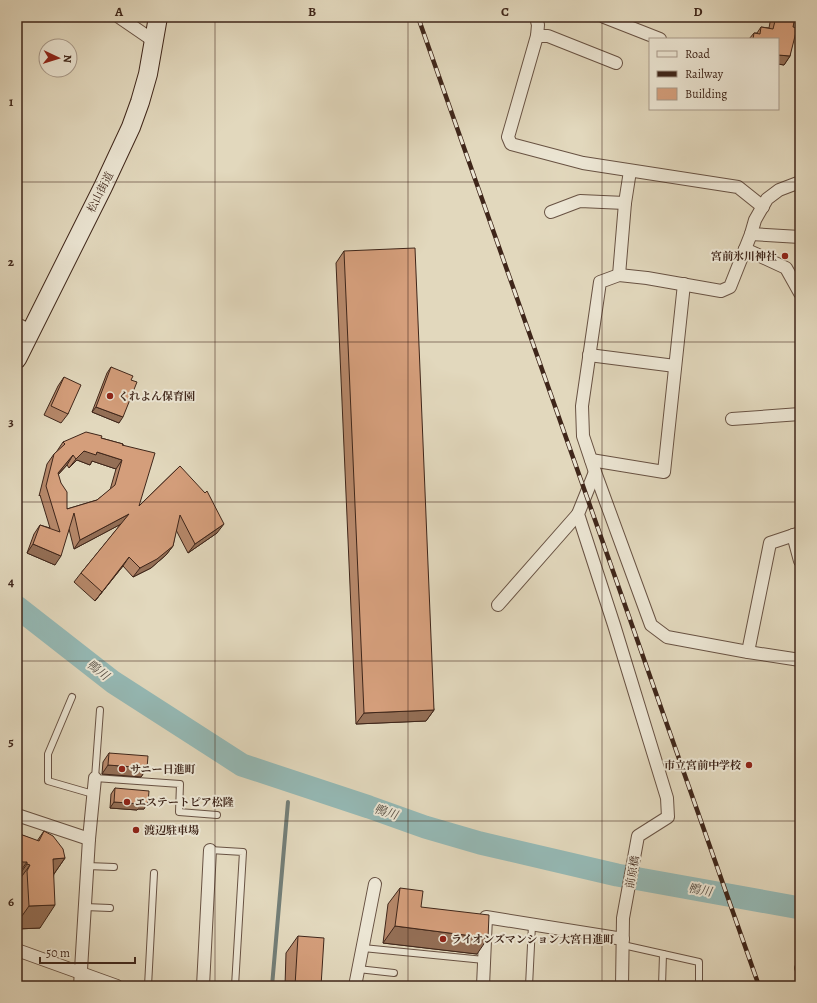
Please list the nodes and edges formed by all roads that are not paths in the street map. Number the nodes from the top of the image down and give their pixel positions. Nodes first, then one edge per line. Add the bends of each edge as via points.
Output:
1 (119, 17) edge
2 (158, 17) edge
3 (536, 17) edge
4 (604, 17) edge
5 (537, 36) junction
6 (657, 38) edge
7 (154, 40) junction
8 (616, 63) dead end
9 (630, 171) junction
10 (800, 182) edge
11 (625, 203) junction
12 (763, 207) junction
13 (551, 212) dead end
14 (751, 234) junction
15 (800, 237) edge
16 (745, 249) junction
17 (619, 275) junction
18 (684, 284) junction
19 (800, 293) edge
20 (24, 327) edge
21 (589, 356) junction
22 (17, 358) edge
23 (675, 366) junction
24 (800, 414) edge
25 (732, 419) dead end
26 (591, 460) junction
27 (595, 472) junction
28 (578, 514) junction
29 (796, 534) edge
30 (800, 561) edge
31 (498, 605) dead end
32 (748, 652) junction
33 (800, 660) edge
34 (72, 697) dead end
35 (100, 710) dead end
36 (95, 778) junction
37 (93, 794) junction
38 (17, 814) edge
39 (216, 815) dead end
40 (89, 839) junction
41 (210, 850) joint
42 (87, 866) junction
43 (114, 867) dead end
44 (154, 872) dead end
45 (375, 884) dead end
46 (85, 907) junction
47 (110, 908) dead end
48 (532, 924) junction
49 (623, 942) junction
50 (363, 948) junction
51 (17, 950) edge
52 (663, 954) junction
53 (484, 960) junction
54 (358, 969) junction
55 (81, 973) junction
56 (394, 973) dead end
57 (80, 986) edge
58 (117, 986) edge
59 (148, 986) edge
60 (204, 986) edge
61 (235, 986) edge
62 (355, 986) edge
63 (483, 986) edge
64 (529, 986) edge
65 (622, 986) edge
66 (662, 986) edge
67 (699, 986) edge

1 - 7 street
2 - 7 main road, 松山街道
3 - 5 street
4 - 6 street
5 - 8 street via 548,36
5 - 9 street via 508,137 511,144
7 - 20 main road, 松山街道 via 148,74 131,127 103,187
9 - 11 street
9 - 12 street via 738,187
10 - 12 street via 778,190 767,199
11 - 13 street via 580,201
11 - 17 street
12 - 14 street via 755,220
14 - 15 street
14 - 16 street
16 - 18 street via 730,287 721,291
16 - 19 street via 786,268
17 - 18 street
17 - 21 street via 600,282
18 - 23 street
20 - 22 main road, 松山街道
21 - 23 street
21 - 26 street via 582,406 583,436
23 - 26 street via 664,472
24 - 25 street
26 - 27 street
27 - 28 street
27 - 32 street via 651,625 667,637
28 - 31 street
28 - 49 street, 前原橋 via 667,798 668,817 638,836 623,918
29 - 30 street
29 - 32 street via 770,543
32 - 33 street
34 - 37 lane via 48,754 48,782
35 - 36 lane
36 - 37 street
36 - 39 lane via 180,784 179,812
37 - 40 street
38 - 40 street
40 - 42 street
41 - 60 street
41 - 61 lane via 243,852
42 - 43 lane
42 - 46 street
44 - 59 lane
45 - 50 street
46 - 47 lane
46 - 55 street
48 - 49 street
48 - 53 street via 486,917
48 - 64 lane
49 - 52 lane
49 - 65 street, 前原橋
50 - 53 lane
50 - 54 street
51 - 55 street
52 - 66 lane
52 - 67 lane via 699,962
53 - 63 street
54 - 56 lane
54 - 62 street
55 - 57 street
55 - 58 street

